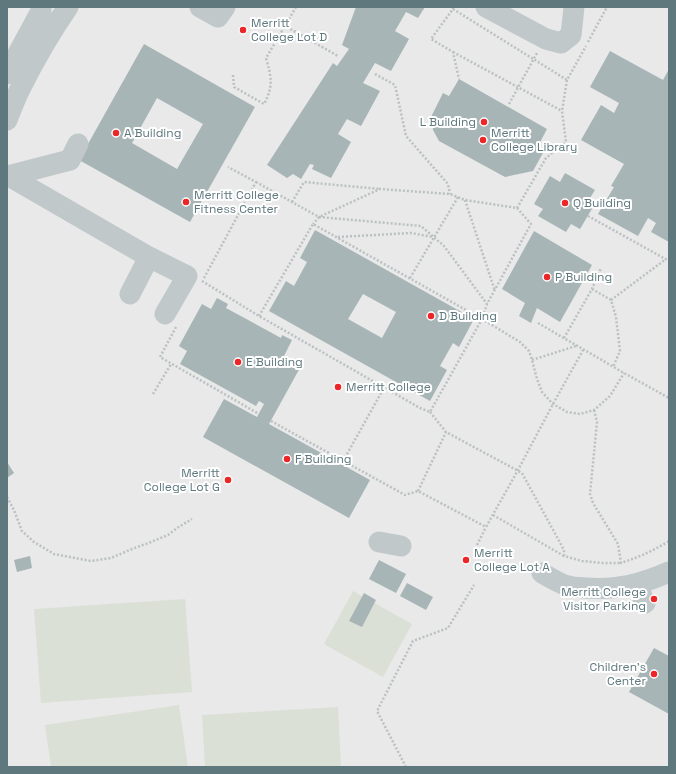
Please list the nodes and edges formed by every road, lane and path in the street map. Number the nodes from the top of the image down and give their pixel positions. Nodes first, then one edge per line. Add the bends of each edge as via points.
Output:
1 (41, 7) edge
2 (68, 7) edge
3 (200, 7) edge
4 (225, 7) edge
5 (296, 7) edge
6 (486, 7) edge
7 (574, 7) edge
8 (607, 7) edge
9 (453, 8) edge
10 (285, 26) junction
11 (546, 39) junction
12 (453, 52) junction
13 (338, 56) dead end
14 (534, 59) junction
15 (7, 74) edge
16 (375, 74) dead end
17 (233, 75) dead end
18 (459, 79) dead end
19 (567, 80) junction
20 (518, 87) junction
21 (509, 104) dead end
22 (562, 111) junction
23 (7, 120) edge
24 (78, 144) dead end
25 (228, 167) dead end
26 (8, 175) edge
27 (256, 182) junction
28 (380, 189) junction
29 (450, 194) junction
30 (458, 197) junction
31 (465, 200) junction
32 (292, 202) junction
33 (517, 208) junction
34 (588, 216) dead end
35 (319, 217) junction
36 (313, 224) junction
37 (338, 237) junction
38 (433, 237) junction
39 (149, 257) junction
40 (667, 260) edge
41 (601, 268) dead end
42 (410, 278) junction
43 (592, 289) junction
44 (495, 291) junction
45 (130, 294) dead end
46 (611, 300) junction
47 (487, 304) junction
48 (165, 314) dead end
49 (259, 316) junction
50 (482, 319) junction
51 (538, 323) dead end
52 (564, 338) junction
53 (577, 346) junction
54 (583, 350) junction
55 (160, 357) dead end
56 (532, 360) junction
57 (171, 363) junction
58 (613, 367) junction
59 (624, 373) junction
60 (384, 388) junction
61 (153, 394) dead end
62 (669, 398) edge
63 (553, 404) junction
64 (594, 410) junction
65 (430, 412) junction
66 (259, 414) dead end
67 (271, 421) dead end
68 (446, 432) junction
69 (343, 461) junction
70 (518, 470) junction
71 (418, 491) junction
72 (7, 497) edge
73 (492, 515) junction
74 (192, 519) dead end
75 (486, 527) junction
76 (669, 541) edge
77 (379, 542) dead end
78 (477, 545) dead end
79 (401, 546) dead end
80 (564, 556) junction
81 (621, 563) junction
82 (669, 572) edge
83 (542, 573) dead end
84 (637, 584) junction
85 (474, 585) dead end
86 (645, 603) dead end
87 (406, 767) edge

1 - 15 lane
2 - 23 lane via 19,90
3 - 4 lane via 218,17
5 - 10 path
6 - 11 lane
7 - 11 lane via 571,35 561,43
8 - 19 path
9 - 12 path via 431,39
9 - 14 path
10 - 13 path
10 - 17 path via 266,58 271,84 264,104 234,87
11 - 14 path
12 - 18 path
12 - 20 path
14 - 19 path
14 - 20 path
16 - 29 path via 395,85 406,136 448,184
19 - 22 path
20 - 21 path
20 - 22 path
22 - 33 path via 566,142 546,158
24 - 26 lane via 70,160
25 - 27 path
26 - 39 lane
27 - 32 path
27 - 49 path via 202,281
28 - 29 path
28 - 32 path via 304,182
28 - 35 path
29 - 30 path
30 - 31 path
30 - 38 path
31 - 33 path
31 - 44 path
32 - 35 path
33 - 44 path via 531,224
34 - 40 path
35 - 36 path
35 - 38 path via 421,226
36 - 37 path
36 - 49 path
37 - 38 path via 411,233
37 - 42 path
38 - 42 path
38 - 47 path via 444,246
39 - 45 lane
39 - 48 lane via 187,276
40 - 46 path
41 - 43 path
42 - 50 path
43 - 46 path
43 - 52 path
44 - 47 path
46 - 58 path via 616,316 620,351
47 - 50 path
49 - 60 path
50 - 56 path via 520,342 529,351
50 - 65 path
51 - 52 path
52 - 53 path
53 - 54 path
53 - 56 path
54 - 58 path
54 - 63 path
55 - 57 path
56 - 63 path via 542,392
57 - 61 path
57 - 66 path
58 - 59 path
59 - 62 path
59 - 64 path via 610,396
60 - 65 path
60 - 69 path
63 - 64 path via 567,412 580,414
63 - 70 path
64 - 81 path via 597,422 590,494 618,544
65 - 68 path
67 - 69 path
68 - 70 path
68 - 71 path
69 - 71 path via 405,495
70 - 73 path
70 - 80 path via 564,550
71 - 75 path
72 - 74 path via 22,531 34,542 54,554 91,561 111,558 168,535
73 - 75 path
73 - 80 path
75 - 78 path
76 - 81 path via 638,558
77 - 79 lane
80 - 81 path via 595,563
82 - 84 lane
83 - 84 lane via 569,586 619,588
84 - 86 lane
85 - 87 path via 448,628 413,642 377,711

